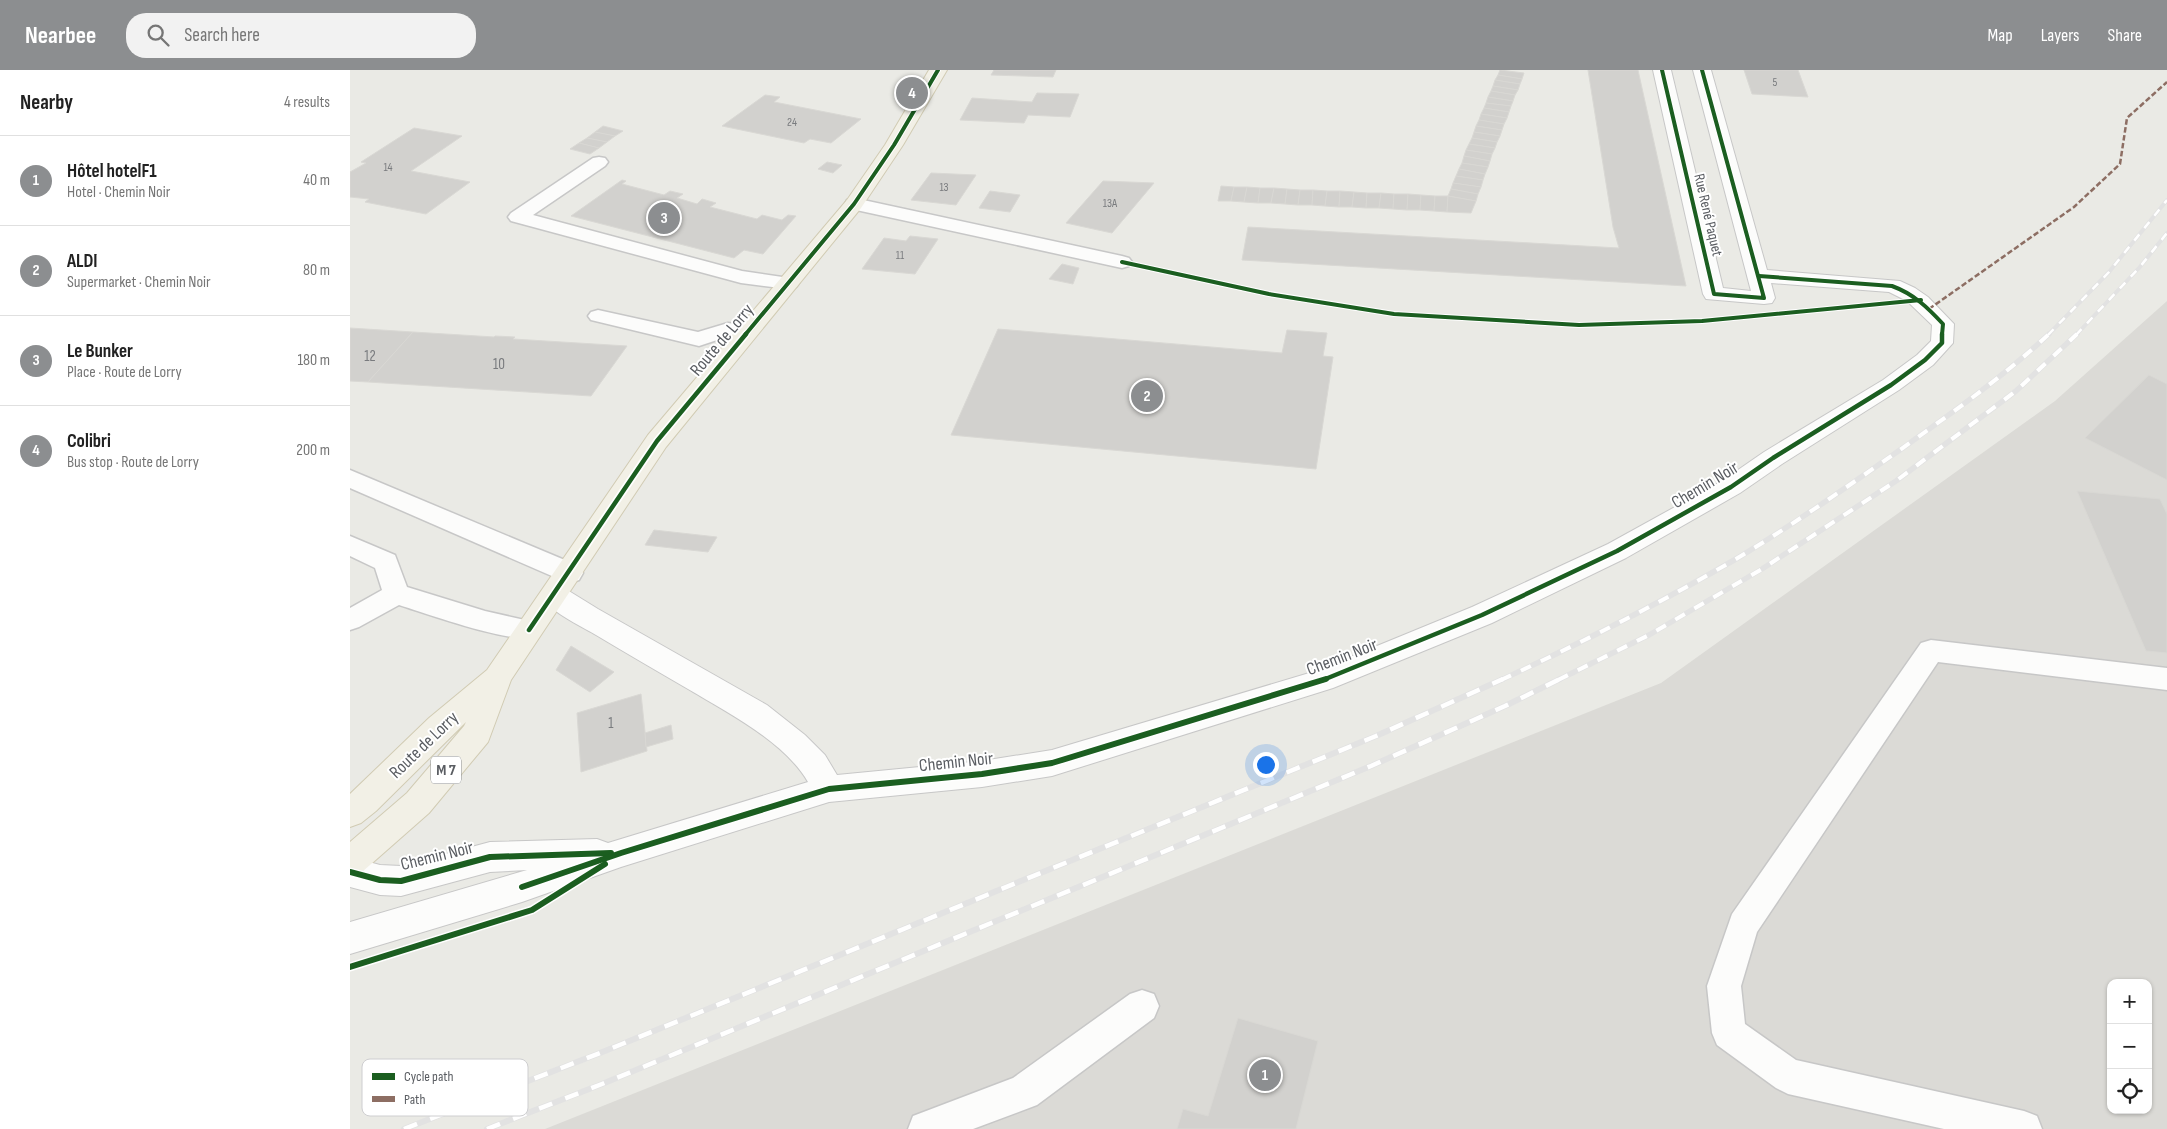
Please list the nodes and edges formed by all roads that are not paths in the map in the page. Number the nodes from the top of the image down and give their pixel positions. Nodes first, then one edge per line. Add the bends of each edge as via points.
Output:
1 (938, 70) edge
2 (1662, 70) edge
3 (1702, 70) edge
4 (599, 162) dead end
5 (854, 204) junction
6 (1122, 262) dead end
7 (1759, 276) junction
8 (789, 284) junction
9 (598, 316) dead end
10 (728, 329) dead end
11 (350, 478) edge
12 (350, 545) edge
13 (562, 584) junction
14 (396, 594) junction
15 (350, 620) edge
16 (529, 630) junction
17 (498, 676) junction
18 (2167, 679) edge
19 (829, 789) junction
20 (350, 813) edge
21 (621, 853) junction
22 (350, 862) edge
23 (350, 872) edge
24 (350, 938) edge
25 (1142, 1006) dead end
26 (926, 1129) edge
27 (2024, 1129) edge

1 - 5 main road, Route de Lorry / M 7 via 894,145
2 - 7 street, Rue René Paquet via 1714,294 1764,298
3 - 7 street, Rue René Paquet
4 - 8 lane via 518,217 741,277
5 - 6 lane
5 - 8 main road, Route de Lorry / M 7
7 - 19 street, Chemin Noir via 1884,285 1907,290 1943,324 1942,343 1891,385 1731,487 1617,551 1482,615 1323,680 1052,763 982,774
8 - 13 main road, Route de Lorry / M 7 via 657,441
9 - 10 lane via 699,339
11 - 13 lane
12 - 14 lane via 386,562
13 - 16 main road, Route de Lorry / M 7
13 - 19 street via 588,617 756,714 814,764
14 - 15 lane
14 - 16 lane via 485,621
16 - 17 main road, Route de Lorry / M 7
17 - 20 main road, Route de Lorry / M 7
17 - 22 main road, Route de Lorry / M 7 via 477,733 418,802
18 - 27 lane via 1931,651 1743,925 1724,986 1729,1033 1788,1076
19 - 21 street, Chemin Noir
21 - 23 street, Chemin Noir via 490,857 401,881 380,880
21 - 24 street, Chemin Noir via 522,887
25 - 26 lane via 1024,1092

